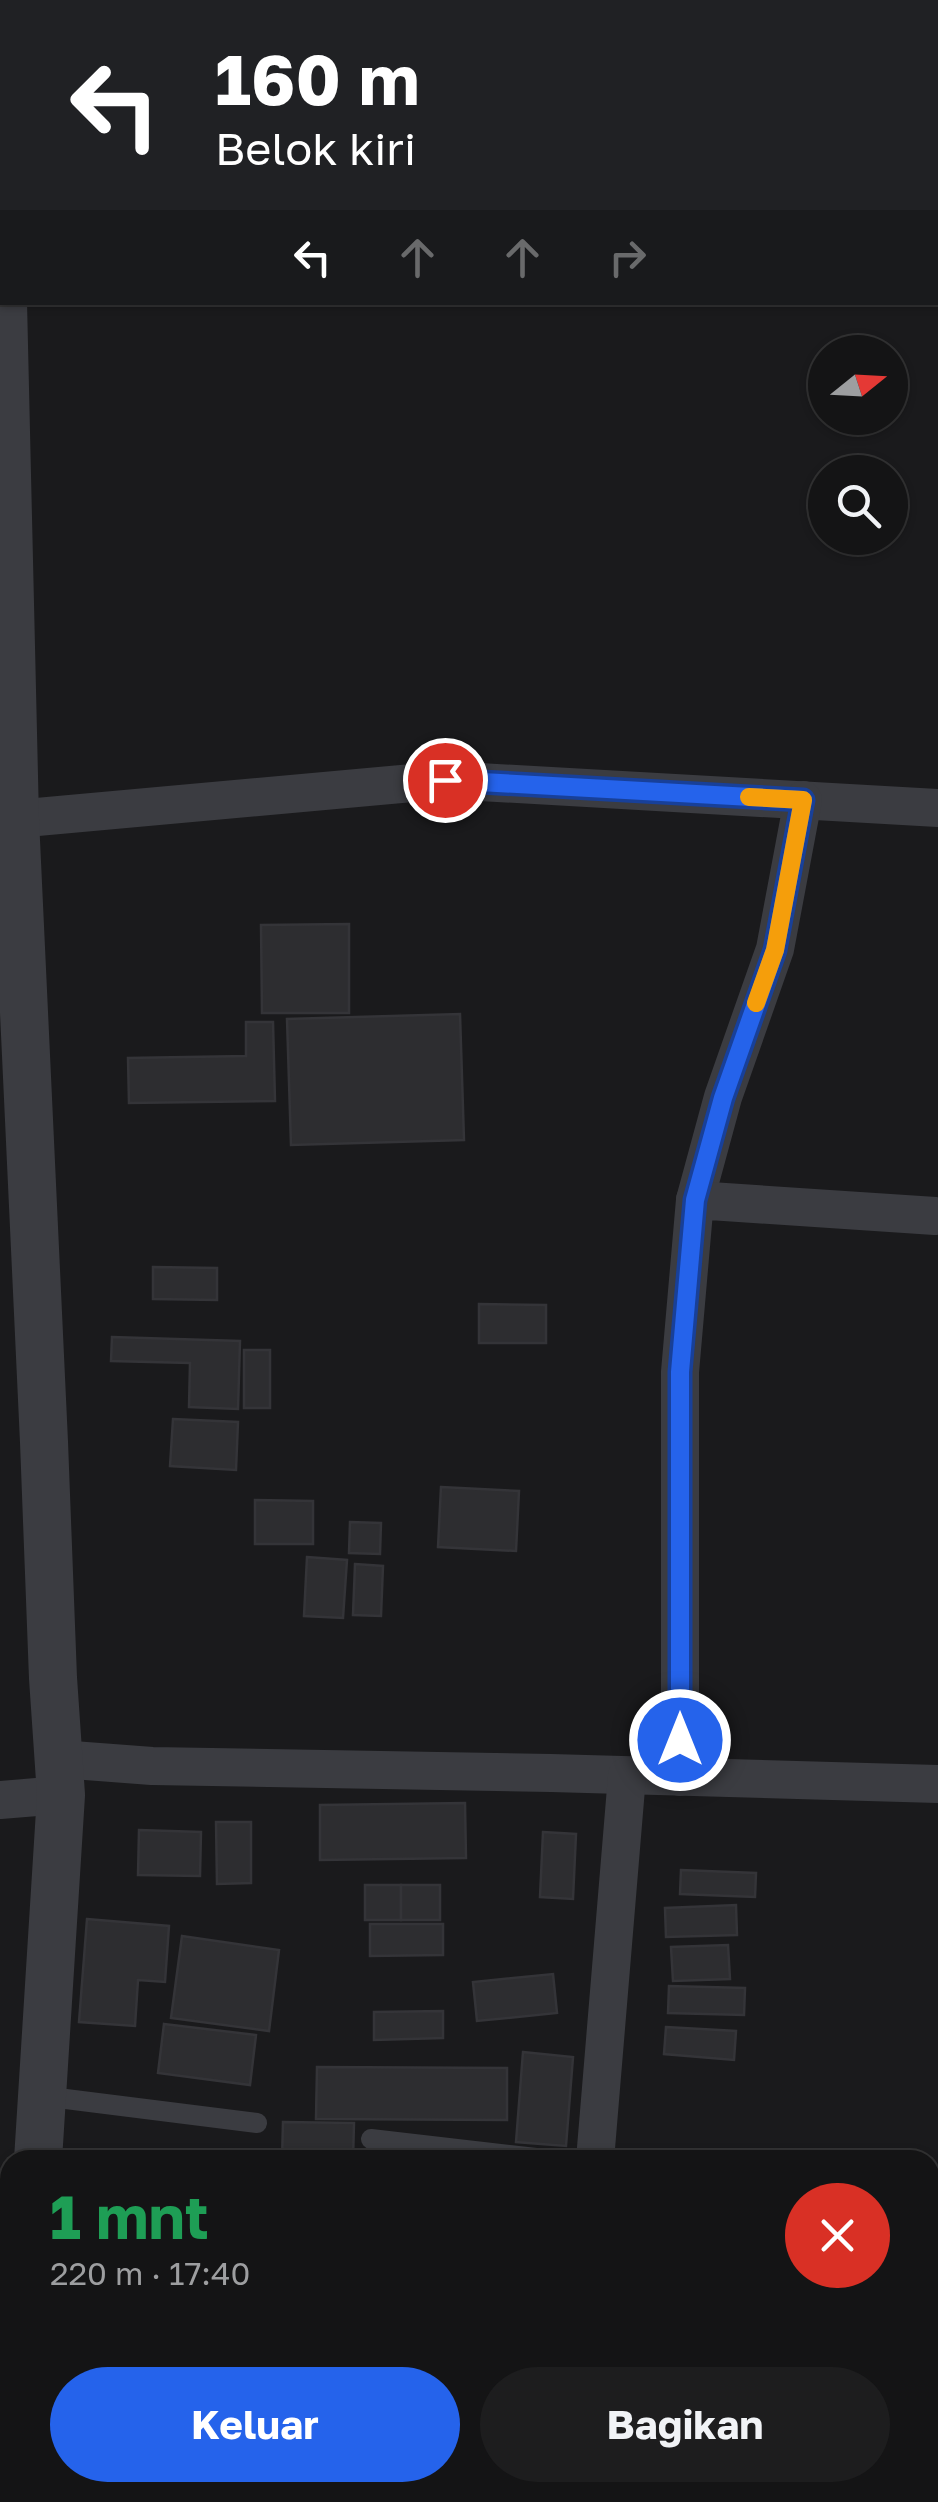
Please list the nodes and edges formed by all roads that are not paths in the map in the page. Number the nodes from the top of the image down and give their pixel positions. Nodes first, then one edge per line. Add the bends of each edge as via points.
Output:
1 (3, 305) edge
2 (803, 800) junction
3 (938, 808) edge
4 (15, 820) junction
5 (695, 1200) junction
6 (936, 1216) dead end
7 (627, 1776) junction
8 (60, 1777) junction
9 (680, 1777) junction
10 (938, 1784) edge
11 (0, 1800) edge
12 (42, 2096) junction
13 (257, 2123) dead end
14 (371, 2139) dead end
15 (39, 2150) edge
16 (467, 2150) edge
17 (596, 2150) edge

1 - 4 street
2 - 3 street
2 - 4 street via 445,780
2 - 5 street via 775,950
4 - 8 street
5 - 6 street
5 - 9 street via 680,1372
7 - 8 street via 152,1766
7 - 9 street
7 - 17 street
8 - 11 street
8 - 12 street
9 - 10 street
12 - 13 lane
12 - 15 street
14 - 16 lane

